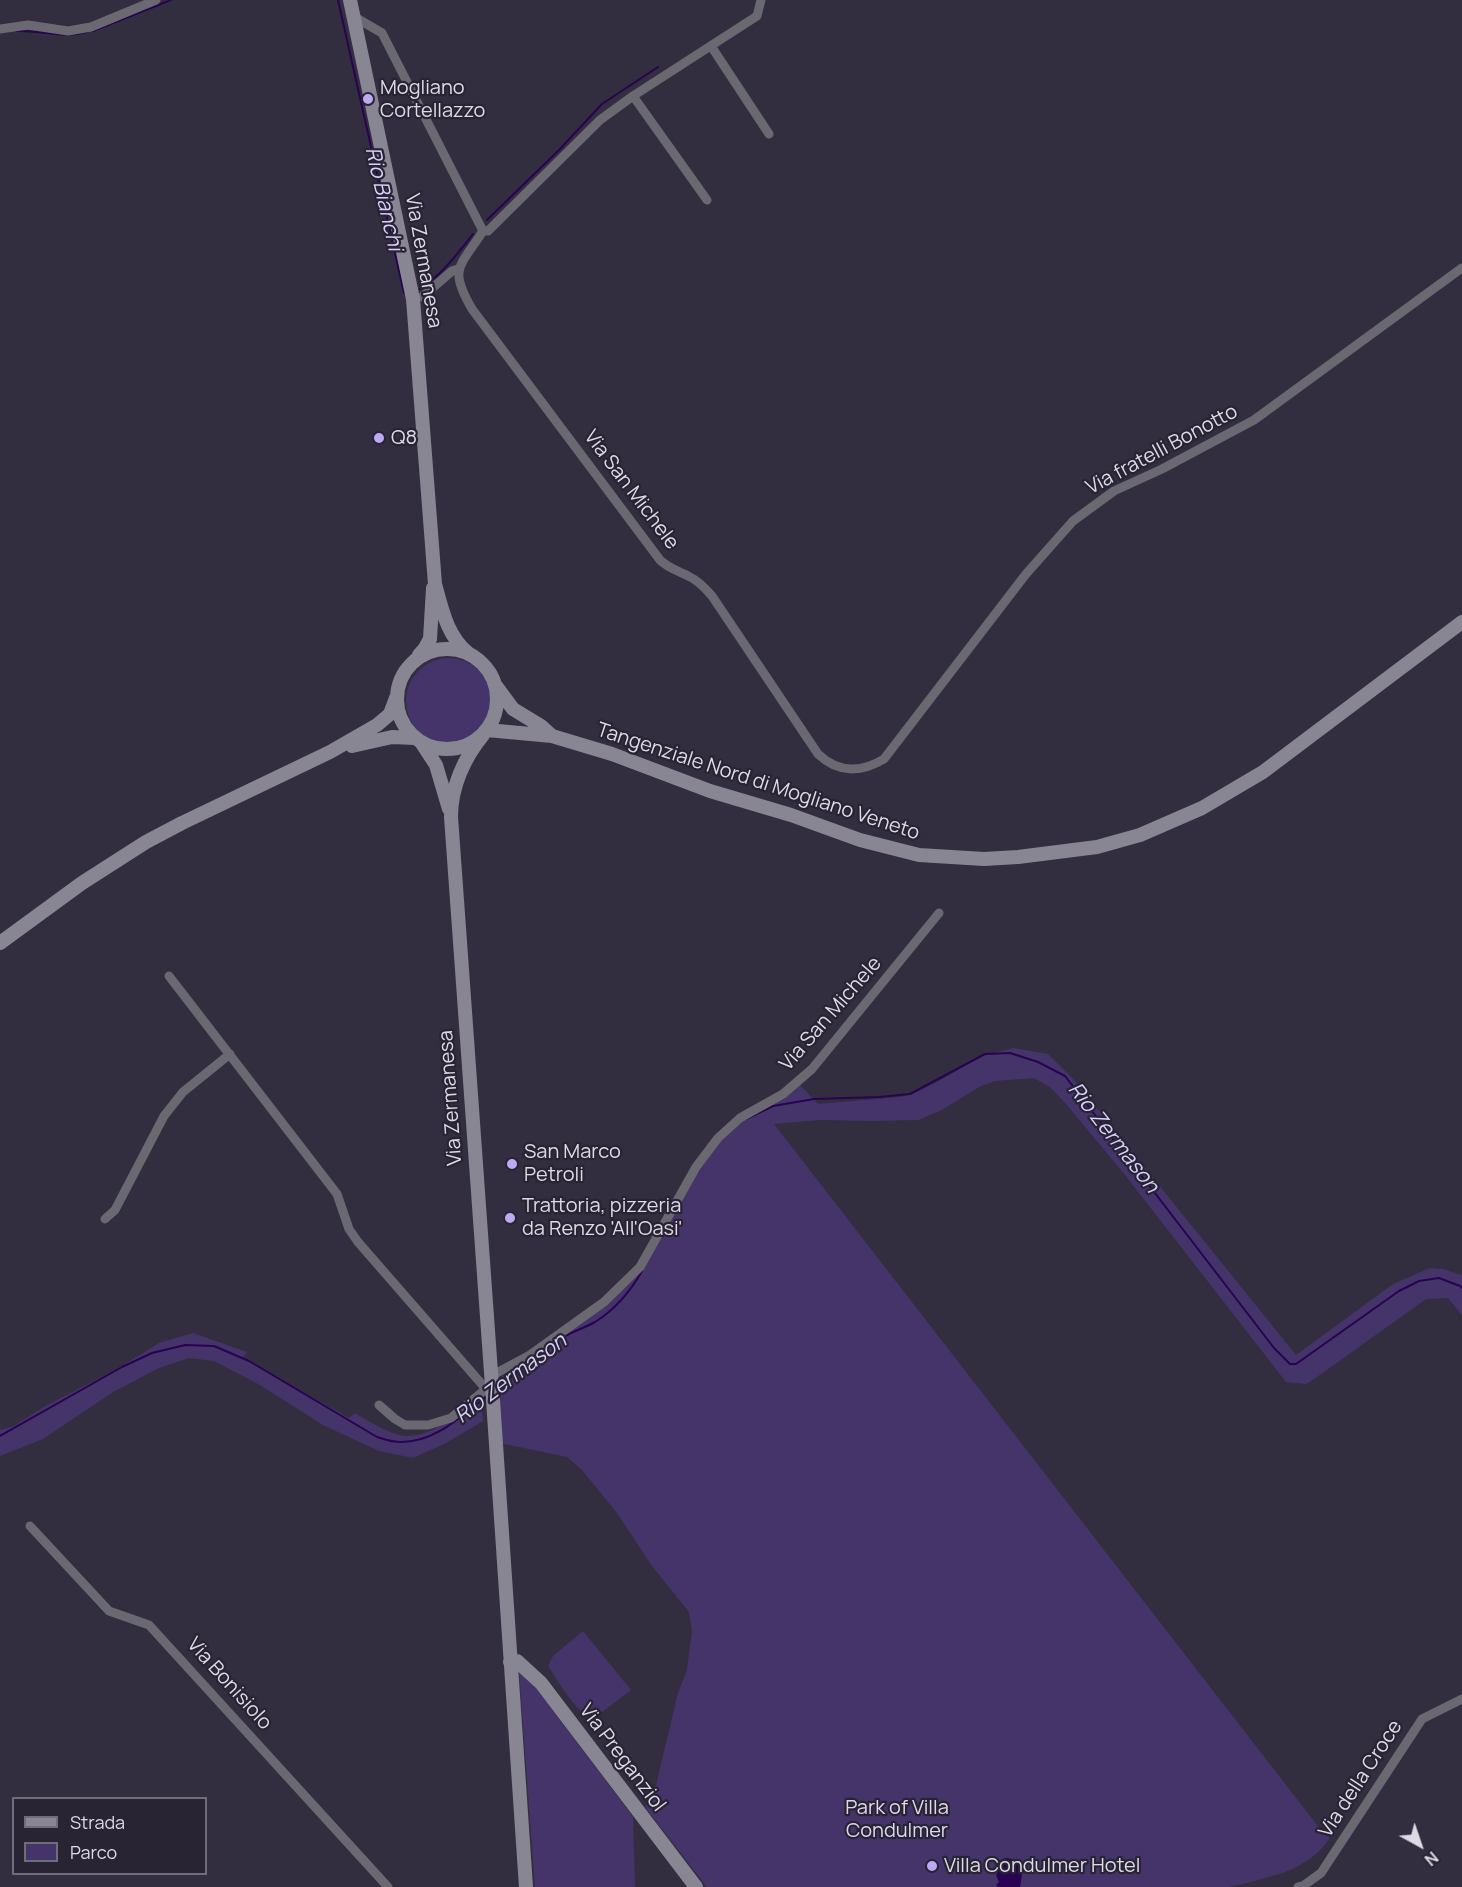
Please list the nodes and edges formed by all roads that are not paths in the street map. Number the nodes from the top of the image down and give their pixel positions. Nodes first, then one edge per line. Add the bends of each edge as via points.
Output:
1 (156, 0) edge
2 (350, 0) edge
3 (761, 0) edge
4 (353, 16) junction
5 (0, 29) edge
6 (711, 46) junction
7 (633, 96) junction
8 (769, 134) dead end
9 (707, 200) dead end
10 (483, 231) junction
11 (1462, 268) edge
12 (458, 269) junction
13 (422, 297) dead end
14 (433, 568) junction
15 (1462, 622) edge
16 (468, 653) junction
17 (414, 660) junction
18 (496, 686) junction
19 (396, 698) junction
20 (485, 732) junction
21 (552, 736) junction
22 (418, 740) junction
23 (330, 752) junction
24 (841, 768) joint
25 (451, 817) junction
26 (939, 913) dead end
27 (0, 943) edge
28 (169, 976) dead end
29 (230, 1054) junction
30 (105, 1219) dead end
31 (490, 1389) junction
32 (379, 1405) dead end
33 (30, 1526) dead end
34 (510, 1662) junction
35 (1462, 1699) edge
36 (388, 1887) edge
37 (526, 1887) edge
38 (696, 1887) edge
39 (1298, 1887) edge

1 - 5 street via 91,27 68,31 28,25
2 - 4 main road, Via Zermanesa
3 - 6 street via 757,16
4 - 10 street via 382,33
4 - 14 main road, Via Zermanesa via 413,299
6 - 7 street
6 - 8 street
7 - 9 street
7 - 10 street via 600,120 488,231
10 - 12 street
11 - 24 street, Via fratelli Bonotto via 1254,420 1114,491 1073,521 1026,574 884,759 864,768
12 - 13 street
12 - 24 street, Via San Michele via 460,289 472,309 660,560 692,577 712,596 818,754
14 - 16 main road, Via Zermanesa via 446,621
14 - 17 main road, Via Zermanesa via 430,639
15 - 21 main road, Tangenziale Nord di Mogliano Veneto via 1263,772 1202,808 1140,835 1097,847 984,859 919,855 860,840
16 - 17 main road via 440,649
16 - 18 main road, Via Zermanesa via 481,661
17 - 19 main road, Via Zermanesa via 405,671
18 - 20 main road, Via Zermanesa via 496,709
18 - 21 main road, Tangenziale Nord di Mogliano Veneto via 513,709
19 - 22 main road, Via Zermanesa via 405,727
19 - 23 main road via 381,722
20 - 21 main road, Tangenziale Nord di Mogliano Veneto
20 - 22 main road via 469,744 453,749 436,748
20 - 25 main road, Via Zermanesa via 469,751 461,769
22 - 23 main road via 392,737
22 - 25 main road, Via Zermanesa via 436,765
23 - 27 main road via 146,842
25 - 31 main road, Via Zermanesa
26 - 31 street, Via San Michele via 812,1069 783,1094 740,1118 717,1138 696,1167 640,1267 628,1280
28 - 29 street
29 - 30 street via 183,1092 164,1116 116,1210
29 - 31 street via 337,1194 358,1242
31 - 32 street via 451,1418 428,1425 405,1425
31 - 34 main road
33 - 36 street, Via Bonisiolo via 109,1611 148,1625
34 - 37 main road
34 - 38 main road, Via Preganziol via 517,1661 541,1683
35 - 39 street, Via della Croce via 1422,1719 1321,1873

